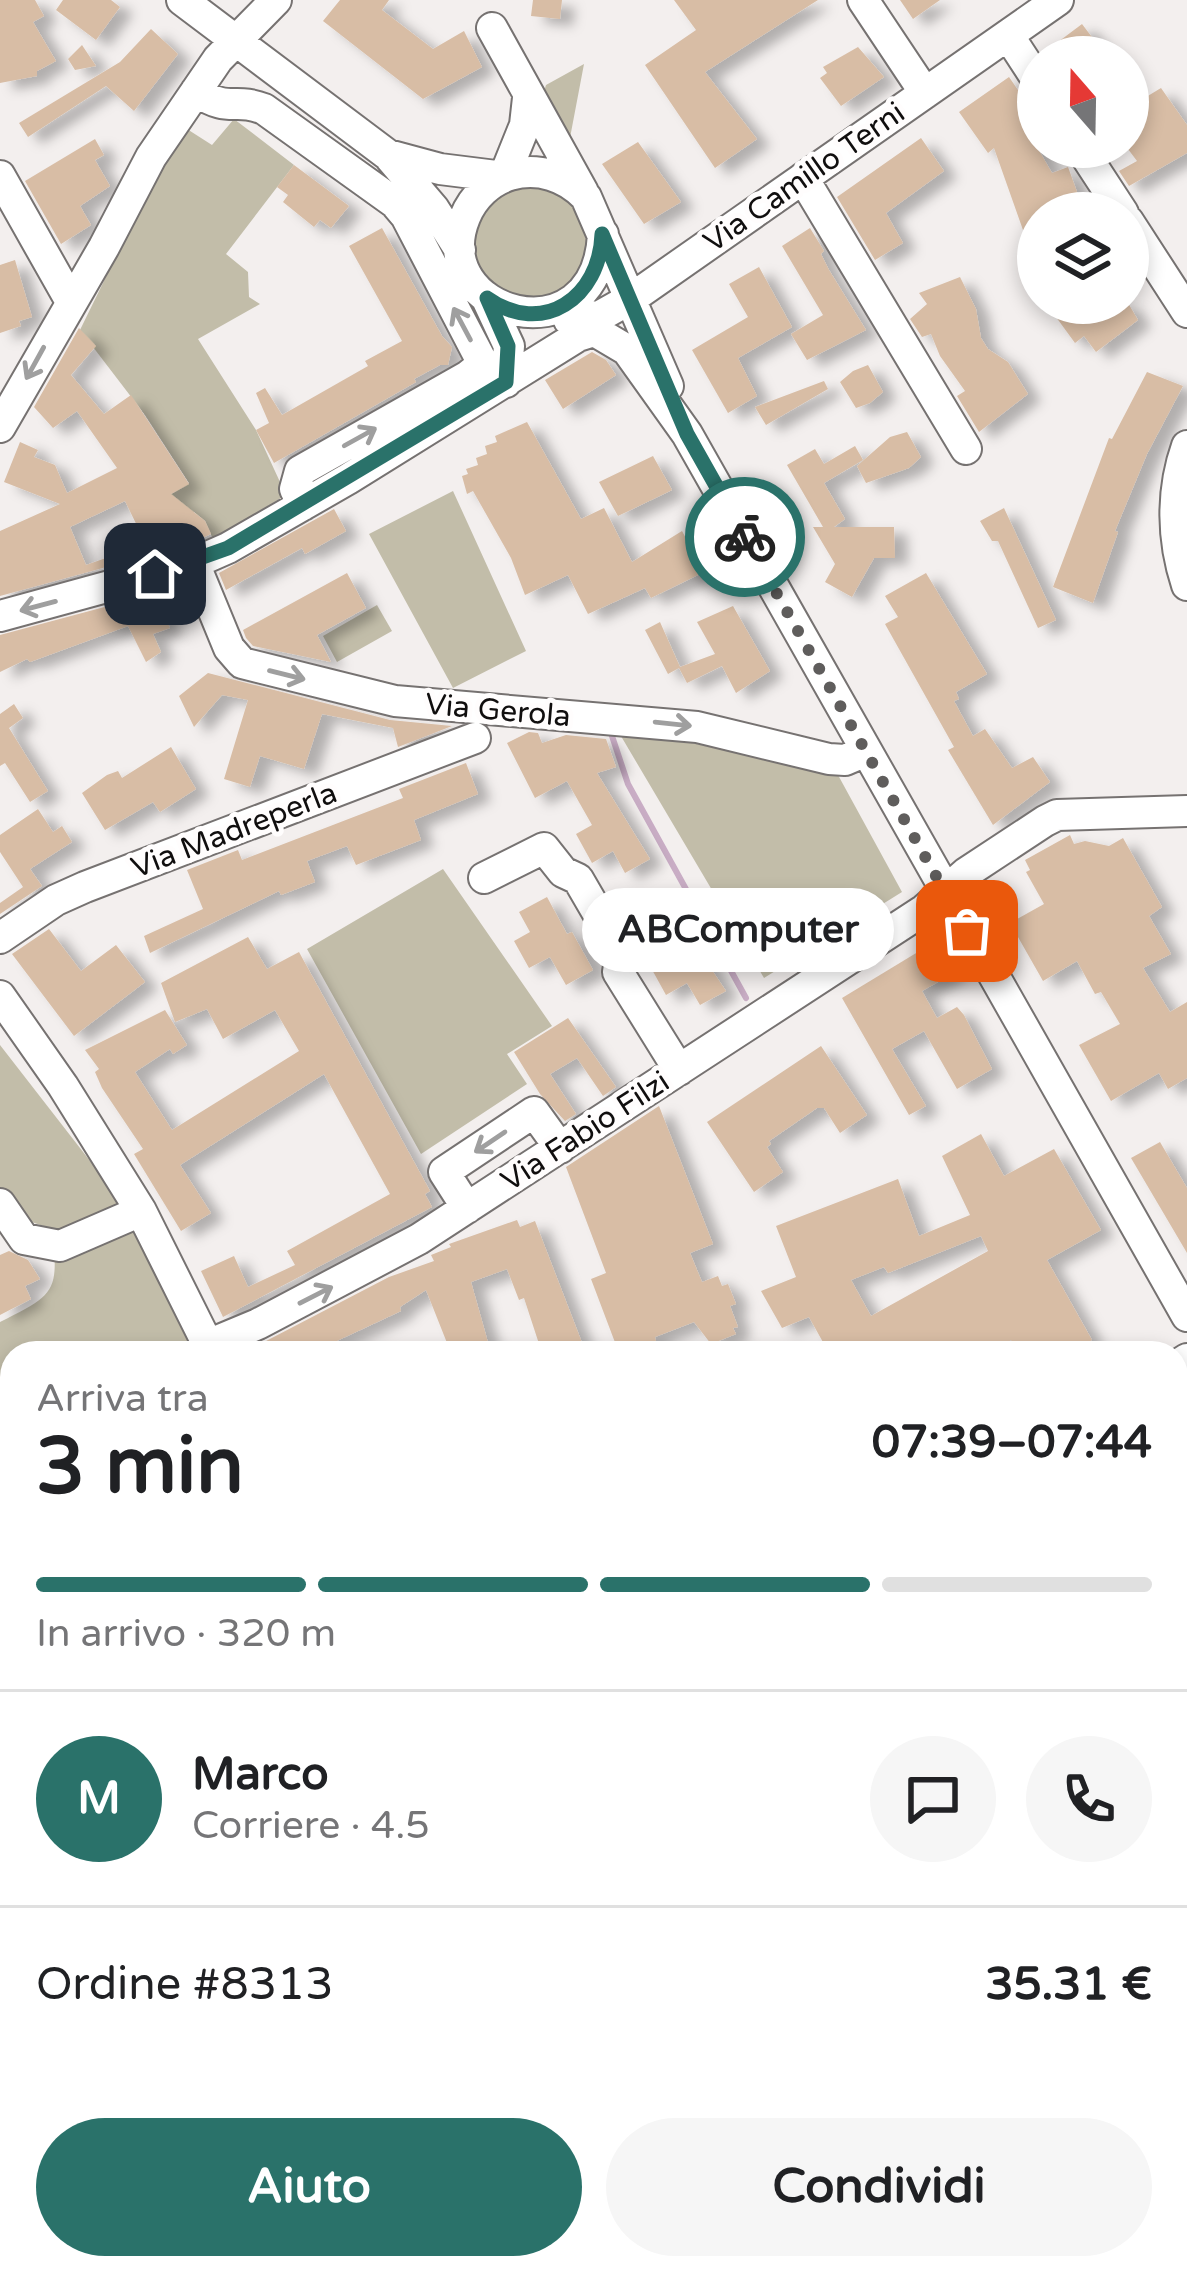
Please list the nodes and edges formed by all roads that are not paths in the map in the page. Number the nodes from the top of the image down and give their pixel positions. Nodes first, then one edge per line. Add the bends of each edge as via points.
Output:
1 (182, 0) edge
2 (276, 0) edge
3 (862, 0) edge
4 (1058, 0) edge
5 (492, 28) dead end
6 (1008, 35) junction
7 (234, 40) junction
8 (1017, 49) edge
9 (196, 91) junction
10 (925, 93) junction
11 (527, 98) junction
12 (388, 155) junction
13 (504, 177) junction
14 (803, 178) junction
15 (4, 190) edge
16 (586, 197) junction
17 (602, 234) junction
18 (460, 250) junction
19 (1149, 254) edge
20 (487, 298) junction
21 (632, 298) junction
22 (70, 300) junction
23 (540, 313) junction
24 (1187, 313) edge
25 (587, 326) junction
26 (506, 382) junction
27 (0, 427) edge
28 (687, 434) junction
29 (1187, 446) edge
30 (966, 448) dead end
31 (303, 505) junction
32 (194, 563) junction
33 (1187, 585) edge
34 (0, 616) edge
35 (475, 738) dead end
36 (866, 751) junction
37 (1187, 811) edge
38 (484, 878) dead end
39 (946, 894) junction
40 (0, 938) edge
41 (0, 996) edge
42 (679, 1070) junction
43 (560, 1148) junction
44 (0, 1204) edge
45 (467, 1208) junction
46 (140, 1211) junction
47 (1187, 1316) edge
48 (207, 1341) edge
49 (225, 1341) edge

1 - 7 street
2 - 7 street
3 - 10 street
4 - 6 street, Via Camillo Terni
5 - 11 street
6 - 8 street
6 - 10 street, Via Camillo Terni
7 - 9 street
7 - 12 street
9 - 22 street
31 -> 9 street via 295,490 300,471 468,376 480,358 395,203 264,109 217,105
10 - 14 street, Via Camillo Terni
11 - 13 street
11 - 16 street
12 - 13 street
12 - 18 street
13 - 16 street via 549,174
13 - 18 street via 470,206
14 - 21 street, Via Camillo Terni
14 - 30 street
15 - 22 street
16 - 17 street
17 - 21 street
17 - 23 street via 585,289
18 - 20 street via 468,277
19 - 24 street
20 - 23 street
20 - 26 street via 508,346
21 - 25 street, Via Camillo Terni
21 - 28 street
22 -> 27 street
23 - 25 street
25 - 26 street, Via Camillo Terni
25 - 28 street via 627,350
26 - 31 street, Via Camillo Terni
28 - 36 street
29 - 33 street via 1175,520
31 - 32 street, Via Camillo Terni
32 -> 34 street, Via Camillo Terni
32 -> 36 street, Via Gerola via 242,664 395,701 697,727 829,759
35 - 40 street, Via Madreperla via 85,887
36 - 39 street
37 - 39 street via 1057,815
38 - 42 street via 544,848 578,879 621,952 618,972
39 - 42 street, Via Fabio Filzi
39 - 47 street
41 - 46 street
42 - 43 street, Via Fabio Filzi
43 - 45 street, Via Fabio Filzi
43 -> 45 street via 534,1112 444,1172
44 - 46 street via 24,1239 60,1246
49 -> 45 street, Via Fabio Filzi via 376,1265
46 - 48 street

